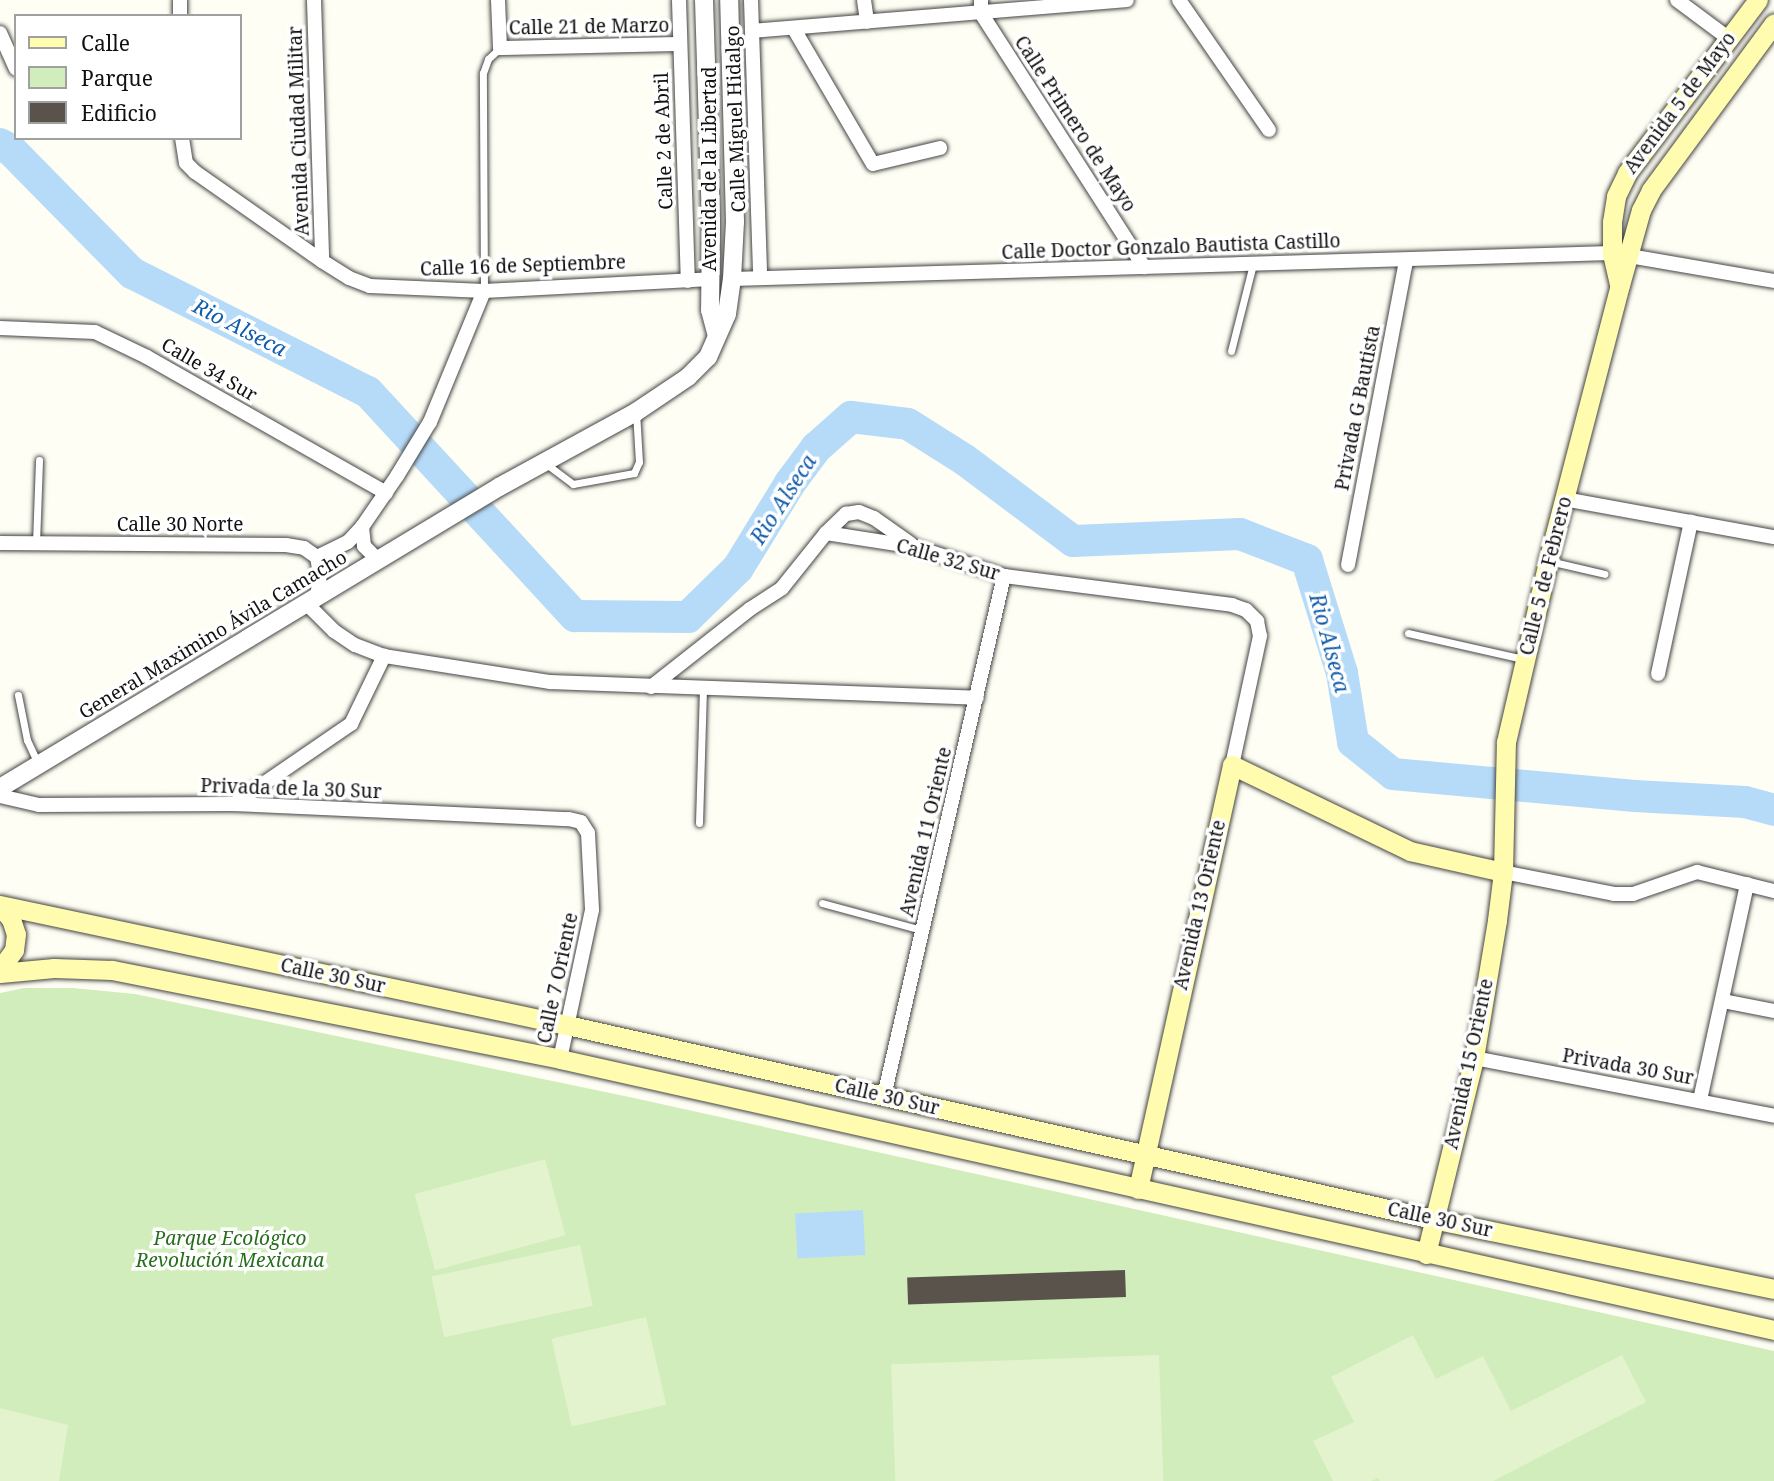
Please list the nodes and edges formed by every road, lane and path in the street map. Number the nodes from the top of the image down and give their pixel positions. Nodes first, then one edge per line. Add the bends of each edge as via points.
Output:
1 (314, 0) edge
2 (498, 0) edge
3 (679, 0) edge
4 (704, 0) edge
5 (729, 0) edge
6 (751, 0) edge
7 (864, 0) edge
8 (1118, 0) edge
9 (1127, 0) edge
10 (1179, 0) edge
11 (1677, 0) edge
12 (1758, 0) edge
13 (981, 6) edge
14 (867, 22) junction
15 (1774, 23) edge
16 (794, 29) junction
17 (752, 31) junction
18 (0, 33) edge
19 (1728, 38) junction
20 (680, 44) junction
21 (500, 48) junction
22 (14, 64) edge
23 (1269, 130) dead end
24 (182, 140) edge
25 (940, 148) dead end
26 (734, 157) junction
27 (709, 158) junction
28 (1621, 254) junction
29 (1406, 260) junction
30 (322, 261) junction
31 (1253, 264) junction
32 (1144, 267) junction
33 (760, 278) junction
34 (711, 279) junction
35 (732, 279) junction
36 (688, 281) junction
37 (1774, 281) edge
38 (484, 291) junction
39 (0, 328) edge
40 (717, 336) junction
41 (1231, 351) dead end
42 (636, 412) junction
43 (39, 460) dead end
44 (545, 462) junction
45 (386, 493) junction
46 (1564, 499) junction
47 (448, 518) joint
48 (1691, 522) junction
49 (362, 527) junction
50 (826, 533) junction
51 (1774, 537) edge
52 (0, 543) edge
53 (36, 543) junction
54 (915, 547) junction
55 (317, 557) junction
56 (378, 560) junction
57 (1548, 561) junction
58 (1348, 565) dead end
59 (1605, 574) dead end
60 (1004, 576) junction
61 (312, 600) junction
62 (1256, 621) joint
63 (1408, 633) dead end
64 (384, 656) junction
65 (1525, 660) junction
66 (1658, 674) dead end
67 (652, 687) junction
68 (703, 689) junction
69 (18, 695) dead end
70 (977, 698) junction
71 (38, 765) junction
72 (1232, 765) junction
73 (0, 788) edge
74 (0, 796) edge
75 (234, 804) junction
76 (581, 822) joint
77 (699, 823) dead end
78 (1503, 872) junction
79 (1747, 884) junction
80 (1774, 891) edge
81 (821, 903) dead end
82 (0, 906) edge
83 (923, 930) junction
84 (0, 971) edge
85 (1723, 1001) junction
86 (1774, 1011) edge
87 (567, 1025) junction
88 (1474, 1058) junction
89 (560, 1059) junction
90 (884, 1096) junction
91 (1700, 1100) junction
92 (1774, 1115) edge
93 (1144, 1154) junction
94 (1138, 1189) junction
95 (1433, 1219) junction
96 (1426, 1254) junction
97 (1774, 1289) edge
98 (1774, 1330) edge

1 - 30 street, Avenida Ciudad Militar
2 - 21 street
3 - 20 street, Calle 2 de Abril
4 - 27 street, Avenida de la Libertad
5 - 26 street, Avenida de la Libertad
6 - 17 street, Calle Miguel Hidalgo
7 - 14 street
8 - 9 street
8 - 13 street
10 - 23 street
11 - 19 street
12 - 19 main road, Avenida 5 de Mayo
13 - 14 street
13 - 32 street, Calle Primero de Mayo
14 - 16 street
15 - 28 main road, Avenida 5 de Mayo via 1651,190
16 - 17 street
16 - 25 street via 873,164
17 - 33 street, Calle Miguel Hidalgo
18 - 22 street
19 - 28 main road, Avenida 5 de Mayo via 1627,173 1616,196
20 - 21 street, Calle 21 de Marzo
20 - 36 street, Calle 2 de Abril
21 - 38 lane via 488,59 483,73
24 - 30 street, Calle 16 de Septiembre via 186,163 195,172
26 - 27 street
26 - 35 street, Avenida de la Libertad
27 - 34 street, Avenida de la Libertad
28 - 29 street, Calle Doctor Gonzalo Bautista Castillo
28 - 37 street, Calle Doctor Gonzalo Bautista Castillo
28 - 46 main road, Calle 5 de Febrero via 1620,285
29 - 31 street, Calle Doctor Gonzalo Bautista Castillo
29 - 58 street, Privada G Bautista
30 - 38 street, Calle 16 de Septiembre via 370,286
31 - 32 street, Calle Doctor Gonzalo Bautista Castillo
31 - 41 lane
32 - 33 street, Calle Doctor Gonzalo Bautista Castillo
33 - 35 street, Calle Doctor Gonzalo Bautista Castillo
34 - 35 street, Calle 16 de Septiembre
34 - 36 street, Calle 16 de Septiembre
34 - 40 street, Avenida de la Libertad via 710,310
35 - 40 street, Avenida de la Libertad via 727,314
36 - 38 street, Calle 16 de Septiembre
38 - 45 street via 429,422
39 - 45 street, Calle 34 Sur via 95,332
40 - 42 street, Avenida de la Libertad via 708,357 688,377
42 - 44 street, Avenida de la Libertad
42 - 44 lane via 639,462 634,473 573,484
43 - 53 lane
44 - 47 street, Avenida de la Libertad
45 - 49 street
46 - 48 street
46 - 57 main road, Calle 5 de Febrero
47 - 56 street, General Maximino Ávila Camacho
48 - 51 street
48 - 66 street
49 - 55 street via 335,550
49 - 56 street via 364,546
50 - 54 street, Calle 32 Sur
50 - 54 street via 846,514 859,512
50 - 67 street via 782,588
52 - 53 street, Calle 30 Norte
53 - 55 street, Calle 30 Norte via 286,545 304,548
54 - 60 street, Calle 32 Sur
55 - 61 street via 320,574
56 - 61 street, General Maximino Ávila Camacho
57 - 59 lane
57 - 65 main road, Calle 5 de Febrero
60 - 62 street, Calle 32 Sur via 1232,605 1247,610
60 - 70 street, Avenida 11 Oriente
61 - 64 street via 334,631
61 - 71 street, General Maximino Ávila Camacho
62 - 72 street, Avenida 13 Oriente via 1260,636
63 - 65 lane
64 - 67 street via 550,682
64 - 75 street via 351,724
65 - 78 main road, Calle 5 de Febrero via 1506,742
67 - 68 street
68 - 70 street
68 - 77 lane
69 - 71 lane via 26,740
70 - 83 street, Avenida 11 Oriente
71 - 73 street, General Maximino Ávila Camacho
72 - 78 main road via 1410,850
72 - 93 main road, Avenida 13 Oriente
74 - 75 street, Privada de la 30 Sur via 39,804
75 - 76 street, Privada de la 30 Sur
76 - 87 street, Calle 7 Oriente via 588,833 592,911
78 - 79 street via 1614,894 1633,894 1697,872
78 - 88 main road, Avenida 15 Oriente
79 - 80 street
79 - 85 street
81 - 83 lane
82 - 84 main road via 16,934 14,950
82 - 87 main road, Calle 30 Sur
83 - 90 street, Avenida 11 Oriente
84 - 89 main road, Calle 30 Sur via 112,970
85 - 86 street
85 - 91 street
87 - 89 street, Calle 7 Oriente
87 - 90 main road, Calle 30 Sur
88 - 91 street, Privada 30 Sur
88 - 95 main road, Avenida 15 Oriente
89 - 94 main road, Calle 30 Sur
90 - 93 main road, Calle 30 Sur
91 - 92 street, Privada 30 Sur
93 - 94 main road, Avenida 13 Oriente
93 - 95 main road, Calle 30 Sur
94 - 96 main road, Calle 30 Sur
95 - 96 main road, Avenida 15 Oriente
95 - 97 main road, Calle 30 Sur
96 - 98 main road, Calle 30 Sur

